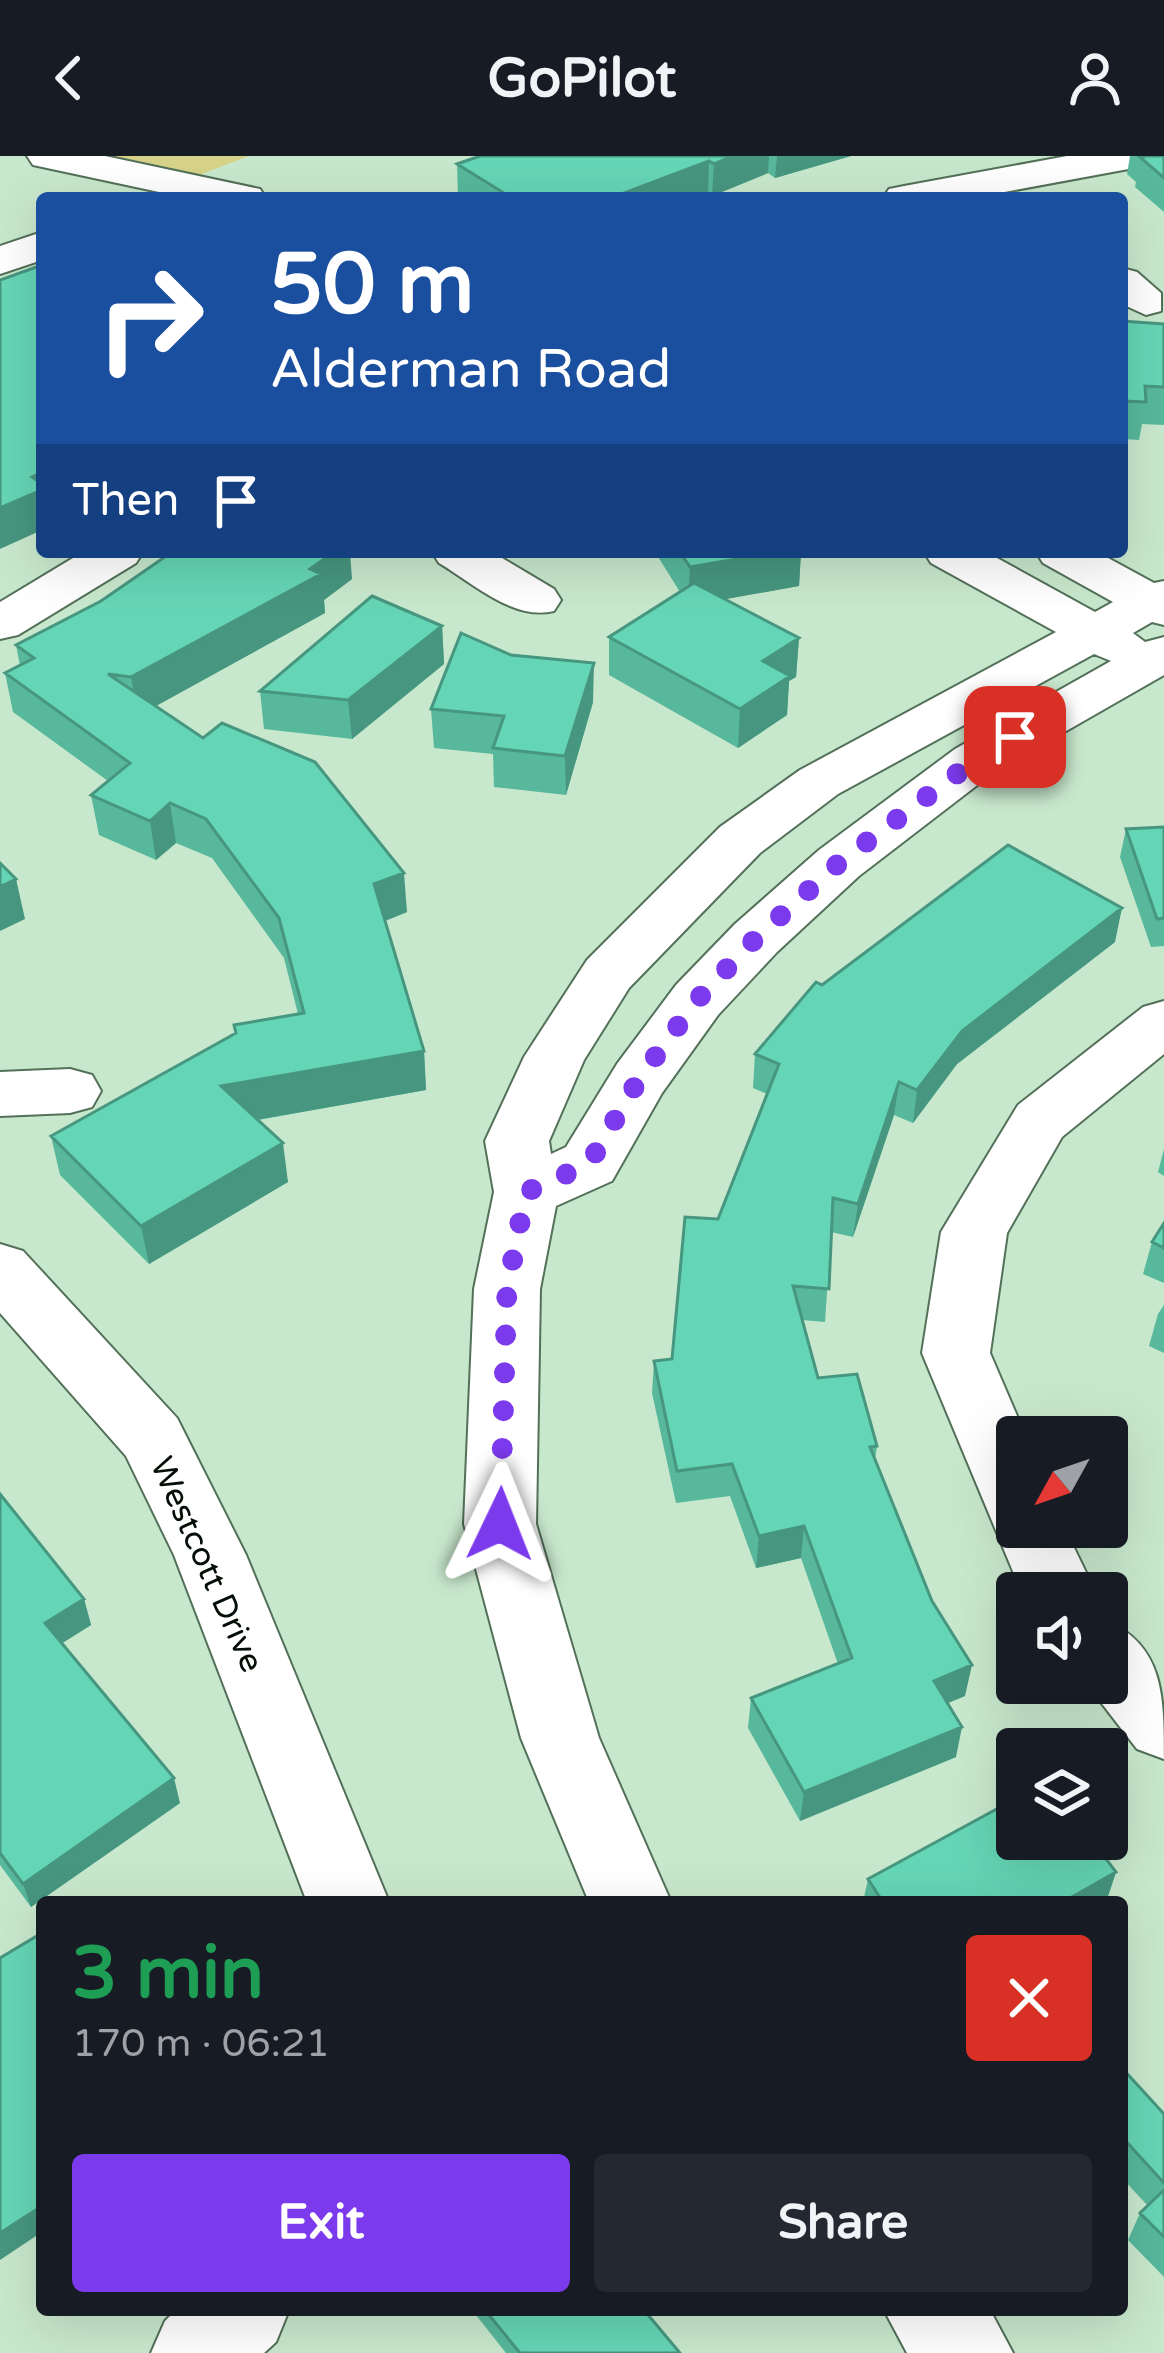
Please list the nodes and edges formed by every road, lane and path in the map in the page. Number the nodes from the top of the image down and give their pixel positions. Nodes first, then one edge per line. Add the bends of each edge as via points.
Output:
1 (47, 156) edge
2 (1134, 156) edge
3 (1006, 178) edge
4 (250, 181) edge
5 (183, 192) edge
6 (200, 192) edge
7 (935, 192) edge
8 (36, 247) edge
9 (0, 261) edge
10 (108, 558) edge
11 (468, 558) edge
12 (960, 558) edge
13 (1068, 558) edge
14 (536, 600) dead end
15 (0, 624) edge
16 (1159, 633) edge
17 (1094, 634) junction
18 (1164, 1022) edge
19 (70, 1090) dead end
20 (0, 1094) edge
21 (526, 1192) junction
22 (0, 1269) edge
23 (996, 1449) edge
24 (1128, 1680) edge
25 (1164, 1725) edge
26 (346, 1896) edge
27 (627, 1896) edge
28 (237, 2316) edge
29 (934, 2316) edge
30 (196, 2353) edge
31 (967, 2353) edge

1 - 5 street
2 - 3 street
3 - 7 street
4 - 6 street
8 - 9 street
10 - 15 street
11 - 14 street
12 - 17 street
13 - 16 street
16 - 17 street
16 - 21 street via 839,863 697,1000 589,1164
17 - 21 street via 819,782 740,840 667,910 608,974 554,1057 517,1141
18 - 23 street via 1040,1120 974,1232 956,1354
19 - 20 street
21 - 27 street via 507,1289 500,1524 560,1738
22 - 26 street, Westcott Drive via 152,1438 210,1555
24 - 25 street
28 - 30 street
29 - 31 street

